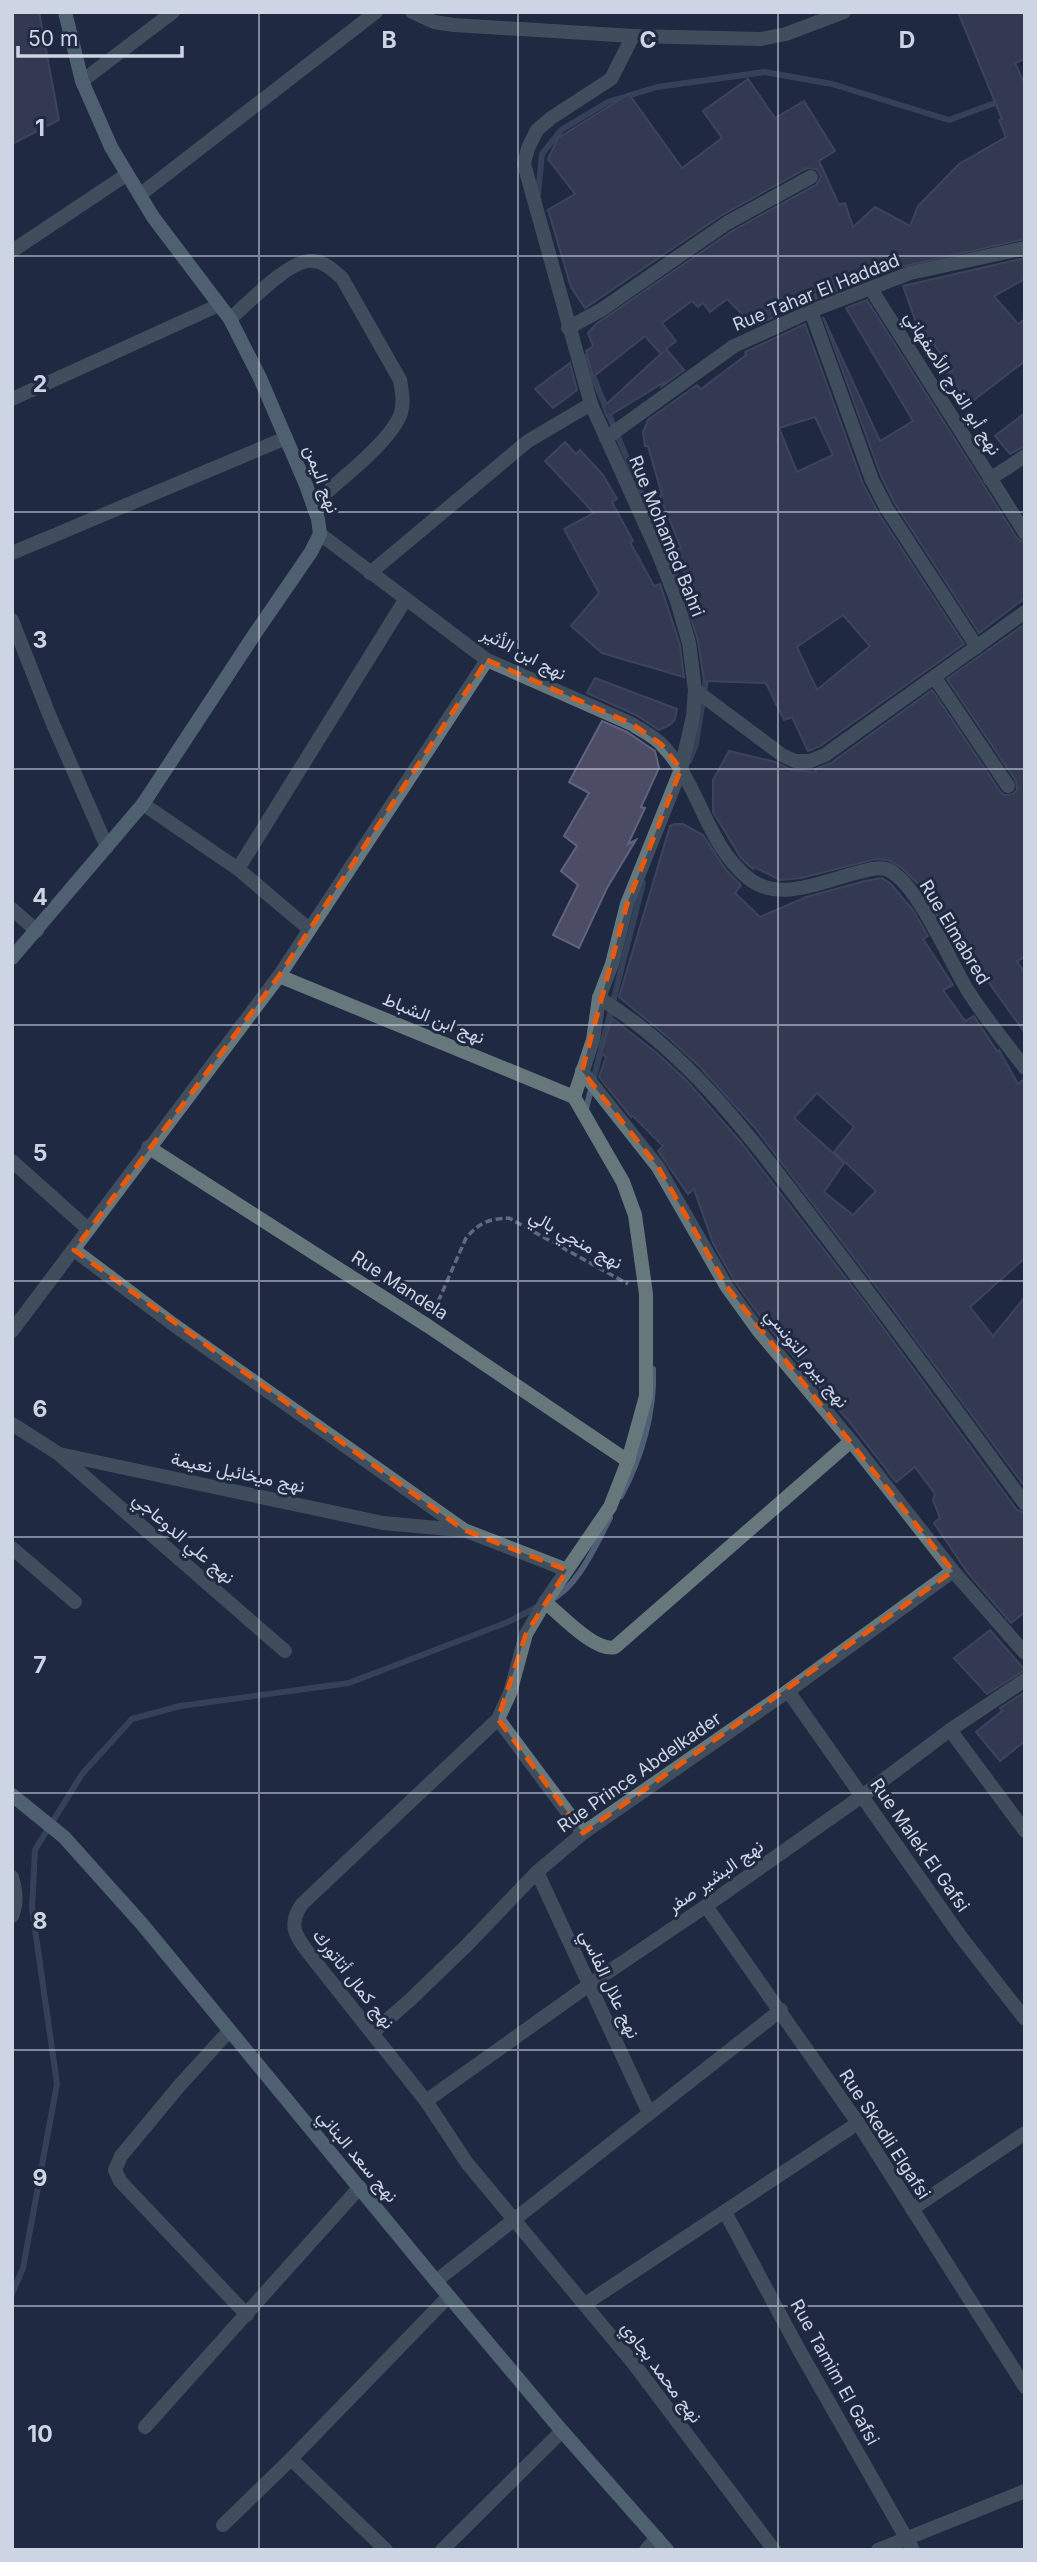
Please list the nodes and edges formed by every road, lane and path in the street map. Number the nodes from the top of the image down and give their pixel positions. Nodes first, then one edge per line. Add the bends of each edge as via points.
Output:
1 (65, 12) edge
2 (173, 12) edge
3 (376, 12) edge
4 (412, 12) edge
5 (844, 12) edge
6 (633, 36) junction
7 (82, 81) junction
8 (126, 175) junction
9 (811, 177) dead end
10 (141, 194) junction
11 (1025, 248) edge
12 (12, 251) edge
13 (871, 289) junction
14 (219, 305) junction
15 (811, 311) junction
16 (230, 318) junction
17 (569, 328) junction
18 (12, 399) edge
19 (591, 404) junction
20 (286, 438) junction
21 (606, 438) junction
22 (1025, 456) edge
23 (990, 480) junction
24 (313, 504) junction
25 (1025, 533) edge
26 (320, 534) junction
27 (12, 553) edge
28 (370, 573) junction
29 (405, 600) junction
30 (1025, 612) edge
31 (12, 621) edge
32 (977, 647) junction
33 (487, 660) junction
34 (934, 678) junction
35 (695, 690) junction
36 (681, 769) junction
37 (1008, 786) dead end
38 (143, 804) junction
39 (107, 847) junction
40 (238, 869) junction
41 (12, 909) edge
42 (309, 929) junction
43 (37, 930) junction
44 (12, 958) edge
45 (279, 976) junction
46 (599, 998) junction
47 (1025, 1068) edge
48 (582, 1071) junction
49 (574, 1097) junction
50 (148, 1147) junction
51 (12, 1161) edge
52 (88, 1229) junction
53 (74, 1250) junction
54 (646, 1294) junction
55 (428, 1325) junction
56 (12, 1331) edge
57 (12, 1424) edge
58 (851, 1441) junction
59 (58, 1454) junction
60 (628, 1461) junction
61 (1025, 1504) edge
62 (464, 1530) junction
63 (12, 1548) edge
64 (567, 1570) junction
65 (953, 1571) junction
66 (75, 1602) dead end
67 (545, 1602) junction
68 (1023, 1646) edge
69 (285, 1651) dead end
70 (1025, 1680) edge
71 (788, 1691) junction
72 (498, 1719) junction
73 (950, 1730) junction
74 (12, 1795) edge
75 (862, 1796) junction
76 (1025, 1830) edge
77 (583, 1833) junction
78 (537, 1872) junction
79 (12, 1877) edge
80 (706, 1906) junction
81 (12, 1916) edge
82 (589, 1985) junction
83 (780, 2010) junction
84 (1025, 2019) edge
85 (229, 2031) junction
86 (372, 2033) junction
87 (426, 2101) junction
88 (649, 2113) junction
89 (858, 2123) junction
90 (1025, 2133) edge
91 (360, 2187) junction
92 (912, 2209) junction
93 (725, 2212) junction
94 (516, 2220) junction
95 (436, 2281) junction
96 (449, 2296) junction
97 (584, 2304) junction
98 (247, 2315) junction
99 (1025, 2387) edge
100 (145, 2427) dead end
101 (562, 2431) junction
102 (291, 2459) junction
103 (1025, 2491) edge
104 (223, 2525) dead end
105 (657, 2538) junction
106 (910, 2544) edge
107 (386, 2550) edge
108 (442, 2550) edge
109 (646, 2550) edge
110 (667, 2550) edge
111 (774, 2550) edge
112 (878, 2550) edge

1 - 7 street, نهج اليمن
2 - 7 street
3 - 10 street
4 - 6 street via 454,25
5 - 6 street via 786,34 761,38
6 - 17 street, Rue Mohamed Bahri via 611,79 537,130 525,156 525,172
7 - 8 street, نهج اليمن
8 - 10 street, نهج اليمن
8 - 12 street
9 - 17 street via 727,223
10 - 14 street, نهج اليمن
11 - 13 street, Rue Tahar El Haddad via 909,273
13 - 15 street, Rue Tahar El Haddad
13 - 23 street, نهج أبو الفرج الأصفهاني
14 - 16 street, نهج اليمن
14 - 18 street
15 - 21 street, Rue Tahar El Haddad via 734,346
15 - 32 street via 872,480
16 - 20 street, نهج اليمن
16 - 24 street via 293,265 317,261 342,278 400,380 402,406 391,430
17 - 19 street, Rue Mohamed Bahri
19 - 21 street, Rue Mohamed Bahri
19 - 28 street via 528,441
20 - 24 street, نهج اليمن
20 - 27 street
21 - 35 street, Rue Mohamed Bahri via 677,601 690,643
22 - 23 street
23 - 25 street, نهج أبو الفرج الأصفهاني
24 - 26 street, نهج اليمن
26 - 28 street, نهج ابن الأثير
26 - 38 street, نهج اليمن
28 - 29 street, نهج ابن الأثير
29 - 33 street, نهج ابن الأثير
29 - 40 street
30 - 32 street
31 - 39 street
32 - 34 street
33 - 36 street, نهج ابن الأثير via 632,724 661,744
33 - 42 street
34 - 35 street via 810,761 782,755
34 - 37 street
35 - 36 street, Rue Mohamed Bahri
36 - 46 street, Rue Mohamed Bahri via 627,904
36 - 47 street, Rue Elmabred via 712,835 734,864 764,888 795,889 870,870 886,869 896,876 916,898 968,992
38 - 39 street, نهج اليمن
38 - 40 street
39 - 43 street, نهج اليمن
40 - 42 street
41 - 43 street
42 - 45 street
43 - 44 street, نهج اليمن
45 - 49 street, نهج ابن الشباط
45 - 50 street
46 - 48 street, Rue Mohamed Bahri via 593,1040
46 - 61 street via 630,1017 687,1066 728,1109
48 - 49 street, Rue Mohamed Bahri
48 - 58 street, نهج بيرم التونسي via 658,1167 727,1287
49 - 54 street via 630,1199
50 - 52 street
50 - 55 street, Rue Mandela
51 - 52 street
52 - 53 street
53 - 56 street
53 - 62 street
54 - 55 path, نهج منجي بالي via 509,1218 490,1219 466,1238
54 - 60 street via 646,1396
55 - 60 street, Rue Mandela
57 - 59 street, نهج ميخائيل نعيمة
58 - 65 street, نهج بيرم التونسي
58 - 67 street via 615,1647 596,1645
59 - 62 street, نهج ميخائيل نعيمة via 383,1523
59 - 69 street, نهج علي الدوعاجي
60 - 64 street via 610,1507
62 - 64 street
63 - 66 street
64 - 67 street
65 - 68 street, نهج بيرم التونسي
65 - 71 street, Rue Prince Abdelkader
67 - 72 street via 526,1634
70 - 73 street, نهج البشير صفر
71 - 75 street, Rue Malek El Gafsi
71 - 77 street, Rue Prince Abdelkader
72 - 77 street
72 - 86 street, نهج كمال أتاتورك via 294,1915 298,1939
73 - 75 street, نهج البشير صفر
73 - 76 street
74 - 85 street, نهج سعد البناني via 64,1837
75 - 80 street, نهج البشير صفر
75 - 84 street, Rue Malek El Gafsi
77 - 78 street, Rue Prince Abdelkader
78 - 82 street, نهج علال الفاسي
78 - 86 street, Rue Prince Abdelkader via 466,1947
79 - 81 street via 16,1890
80 - 82 street, نهج البشير صفر
80 - 83 street, Rue Skedli Elgafsi
82 - 87 street, نهج البشير صفر
82 - 88 street, نهج علال الفاسي
83 - 88 street
83 - 89 street, Rue Skedli Elgafsi
85 - 91 street, نهج سعد البناني
85 - 98 street via 171,2095 121,2156 115,2170 120,2181
86 - 87 street, نهج كمال أتاتورك
87 - 94 street, نهج كمال أتاتورك via 467,2163
88 - 94 street
89 - 92 street, Rue Skedli Elgafsi
89 - 93 street
90 - 92 street
91 - 95 street, نهج سعد البناني
91 - 98 street
92 - 99 street, Rue Skedli Elgafsi
93 - 97 street
93 - 106 street, Rue Tamim El Gafsi
94 - 95 street
94 - 97 street, نهج محمد بجاوي
95 - 96 street, نهج سعد البناني
96 - 101 street, نهج سعد البناني
96 - 102 street
97 - 111 street, نهج محمد بجاوي
98 - 100 street
101 - 105 street, نهج سعد البناني
101 - 108 street
102 - 104 street
102 - 107 street
103 - 106 street
105 - 109 street
105 - 110 street, نهج سعد البناني
106 - 112 street

